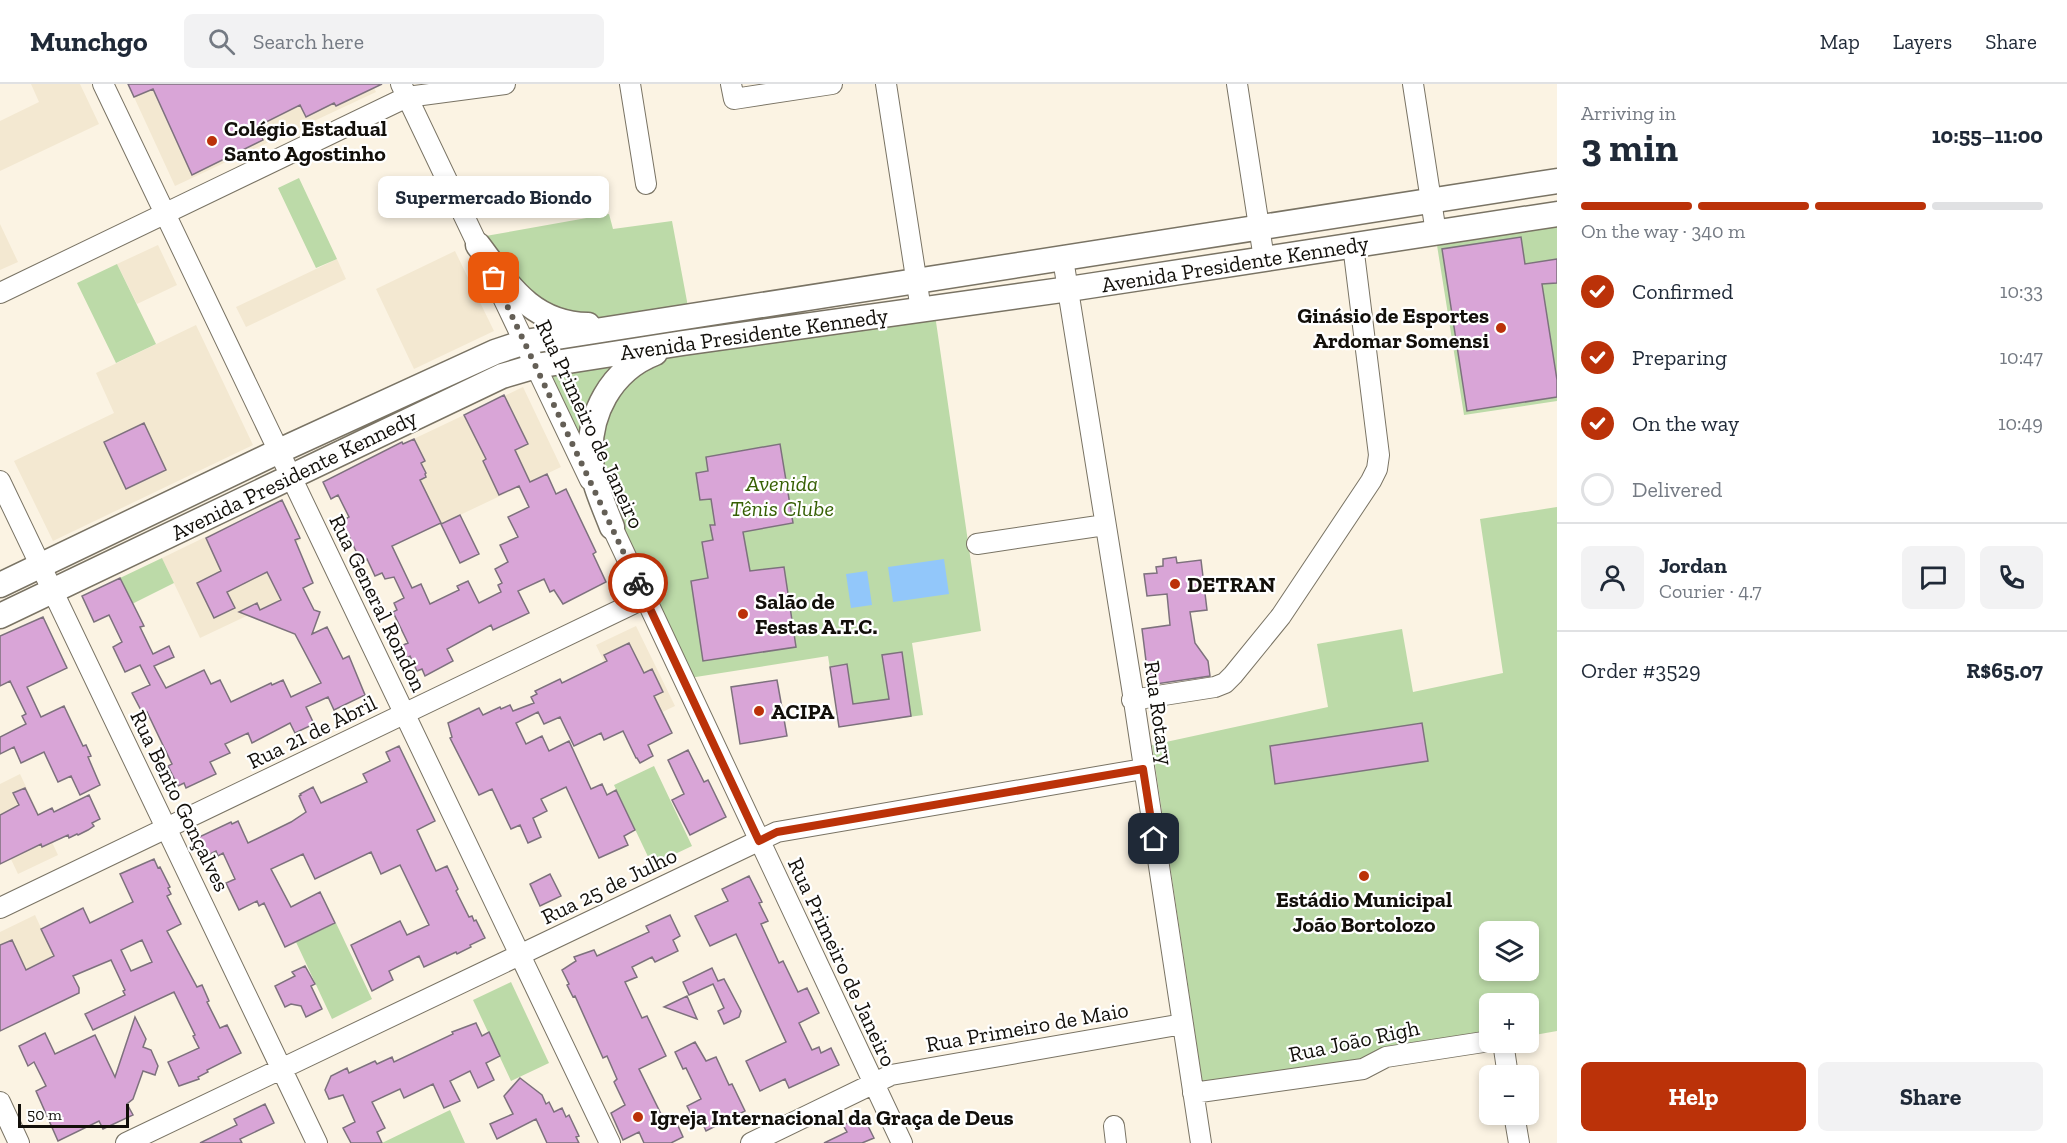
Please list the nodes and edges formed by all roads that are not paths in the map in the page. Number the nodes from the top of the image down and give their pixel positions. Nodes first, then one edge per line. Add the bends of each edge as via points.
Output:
1 (103, 84) edge
2 (505, 84) edge
3 (630, 84) edge
4 (832, 84) edge
5 (886, 84) edge
6 (1237, 84) edge
7 (1413, 84) edge
8 (404, 90) edge
9 (733, 92) edge
10 (1557, 182) edge
11 (646, 184) dead end
12 (1431, 201) junction
13 (165, 213) junction
14 (1557, 214) edge
15 (1260, 228) junction
16 (1436, 233) junction
17 (478, 245) junction
18 (1353, 245) junction
19 (1063, 259) junction
20 (1264, 259) junction
21 (917, 281) junction
22 (1069, 289) junction
23 (0, 293) edge
24 (921, 310) junction
25 (662, 321) junction
26 (525, 342) junction
27 (683, 342) junction
28 (536, 366) junction
29 (279, 452) junction
30 (291, 477) junction
31 (0, 481) edge
32 (1105, 525) junction
33 (612, 527) junction
34 (977, 544) dead end
35 (41, 565) junction
36 (0, 585) edge
37 (53, 591) junction
38 (645, 598) junction
39 (0, 616) edge
40 (1132, 700) junction
41 (405, 714) junction
42 (1143, 769) junction
43 (166, 828) junction
44 (759, 841) junction
45 (0, 908) edge
46 (520, 955) junction
47 (1183, 1024) junction
48 (1479, 1043) edge
49 (281, 1069) junction
50 (873, 1084) junction
51 (1193, 1093) junction
52 (0, 1102) edge
53 (1516, 1125) edge
54 (19, 1143) edge
55 (126, 1143) edge
56 (317, 1143) edge
57 (610, 1143) edge
58 (751, 1143) edge
59 (902, 1143) edge
60 (1201, 1143) edge
61 (1519, 1143) edge

1 - 13 street, Rua General Rondon
2 - 8 street
3 - 11 street
4 - 9 street
5 - 21 street
6 - 15 street
7 - 12 street
8 - 13 street
8 - 17 street, Rua Primeiro de Janeiro
10 - 12 main road, Avenida Presidente Kennedy
12 - 15 main road, Avenida Presidente Kennedy
12 - 16 street
13 - 23 street
13 - 29 street, Rua General Rondon
14 - 16 main road, Avenida Presidente Kennedy
15 - 19 main road, Avenida Presidente Kennedy
15 - 20 street
16 - 18 main road, Avenida Presidente Kennedy
17 - 25 main road via 526,304 552,319 585,326
17 - 26 street, Rua Primeiro de Janeiro
18 - 20 main road, Avenida Presidente Kennedy
18 - 40 street via 1379,455 1377,469 1281,616 1225,683
19 - 21 main road, Avenida Presidente Kennedy
19 - 22 street, Rua Rotary
20 - 22 main road, Avenida Presidente Kennedy
21 - 24 street
21 - 25 main road, Avenida Presidente Kennedy
22 - 24 main road, Avenida Presidente Kennedy
22 - 32 street, Rua Rotary
24 - 27 main road, Avenida Presidente Kennedy
25 - 26 main road, Avenida Presidente Kennedy
26 - 28 street, Rua Primeiro de Janeiro
26 - 29 main road, Avenida Presidente Kennedy via 495,352
27 - 28 main road, Avenida Presidente Kennedy
27 - 33 main road via 628,368 608,389 596,414 591,462
28 - 30 main road, Avenida Presidente Kennedy via 502,376
28 - 33 street, Rua Primeiro de Janeiro
29 - 30 street, Rua General Rondon
29 - 35 main road, Avenida Presidente Kennedy
30 - 37 main road, Avenida Presidente Kennedy
30 - 41 street, Rua General Rondon
31 - 35 street, Rua Bento Gonçalves
32 - 34 street
32 - 40 street, Rua Rotary
33 - 38 street, Rua Primeiro de Janeiro
35 - 36 main road, Avenida Presidente Kennedy
35 - 37 street, Rua Bento Gonçalves
37 - 39 main road, Avenida Presidente Kennedy
37 - 43 street, Rua Bento Gonçalves
38 - 41 street, Rua 21 de Abril
38 - 44 street, Rua Primeiro de Janeiro
40 - 42 street, Rua Rotary
41 - 43 street, Rua 21 de Abril
41 - 46 street, Rua General Rondon
42 - 44 street, Rua 25 de Julho via 777,832
42 - 47 street, Rua Rotary
43 - 45 street, Rua 21 de Abril
43 - 49 street, Rua Bento Gonçalves
44 - 46 street, Rua 25 de Julho
44 - 50 street, Rua Primeiro de Janeiro
46 - 49 street, Rua 25 de Julho
46 - 57 street, Rua General Rondon
47 - 50 street, Rua Primeiro de Maio via 891,1075
47 - 51 street, Rua Rotary
48 - 51 street, Rua João Righ via 1386,1057 1363,1069
49 - 55 street, Rua 25 de Julho
49 - 56 street, Rua Bento Gonçalves
50 - 58 street, Rua Primeiro de Maio
50 - 59 street, Rua Primeiro de Janeiro
51 - 60 street, Rua Rotary
52 - 54 street
53 - 61 street

